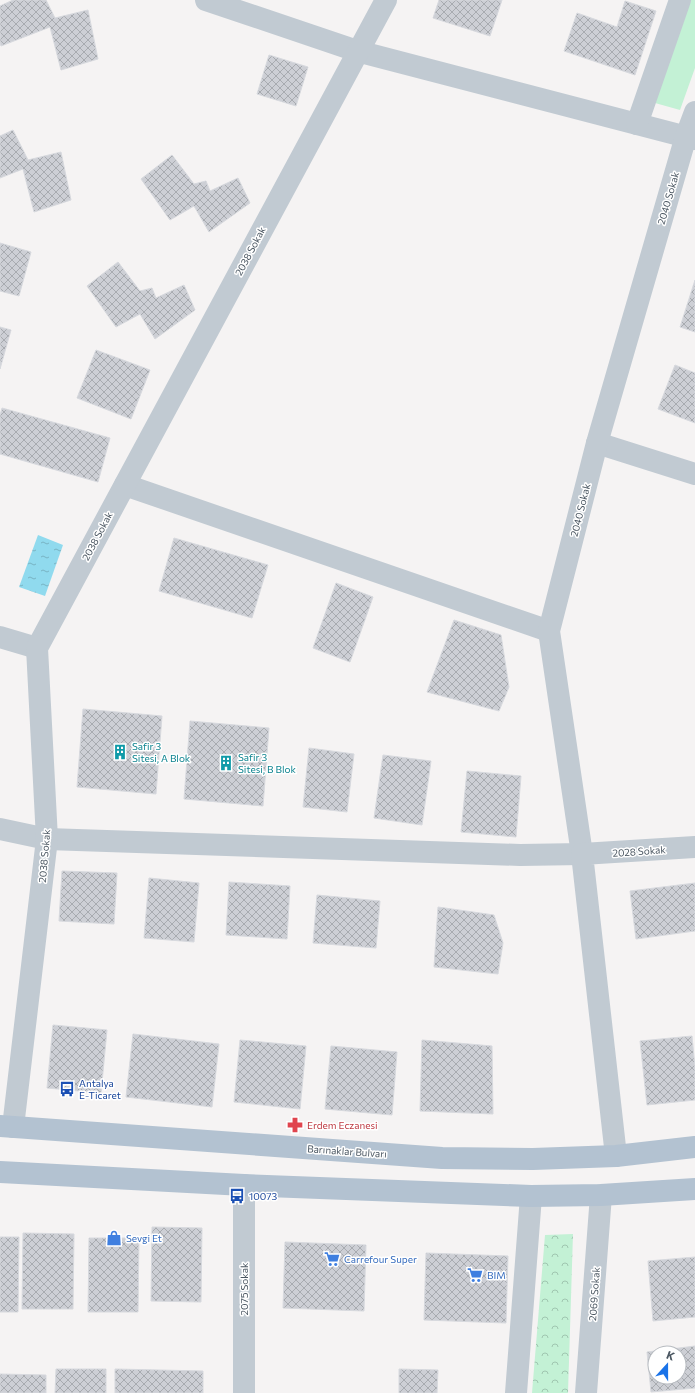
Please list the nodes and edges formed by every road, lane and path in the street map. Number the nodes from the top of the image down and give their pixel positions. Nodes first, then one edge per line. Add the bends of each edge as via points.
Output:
1 (206, 0) edge
2 (386, 0) edge
3 (680, 0) edge
4 (357, 51) junction
5 (695, 112) edge
6 (637, 124) junction
7 (690, 138) edge
8 (597, 443) junction
9 (695, 474) edge
10 (125, 485) junction
11 (549, 631) junction
12 (0, 637) edge
13 (37, 648) junction
14 (0, 829) edge
15 (47, 839) junction
16 (695, 847) edge
17 (582, 854) junction
18 (6, 1127) edge
19 (695, 1148) edge
20 (616, 1156) junction
21 (0, 1172) edge
22 (244, 1186) junction
23 (695, 1189) edge
24 (601, 1195) junction
25 (531, 1196) junction
26 (244, 1393) edge
27 (516, 1393) edge
28 (586, 1393) edge

1 - 4 street
2 - 4 street, 2038 Sokak
3 - 6 street
4 - 6 street
4 - 10 street, 2038 Sokak
5 - 7 street, 2040 Sokak
6 - 7 street
7 - 8 street, 2040 Sokak
8 - 9 street
8 - 11 street, 2040 Sokak
10 - 11 street
10 - 13 street, 2038 Sokak
11 - 17 street, 2040 Sokak
12 - 13 street
13 - 15 street, 2038 Sokak
14 - 15 street
15 - 17 street via 520,855
15 - 18 street, 2038 Sokak
16 - 17 street, 2028 Sokak
17 - 20 street, 2040 Sokak
18 - 20 main road, Barınaklar Bulvarı via 442,1158 532,1159
19 - 20 main road, Barınaklar Bulvarı
21 - 22 main road
22 - 25 main road
22 - 26 street, 2075 Sokak
23 - 24 main road
24 - 25 main road
24 - 28 street, 2069 Sokak
25 - 27 street

